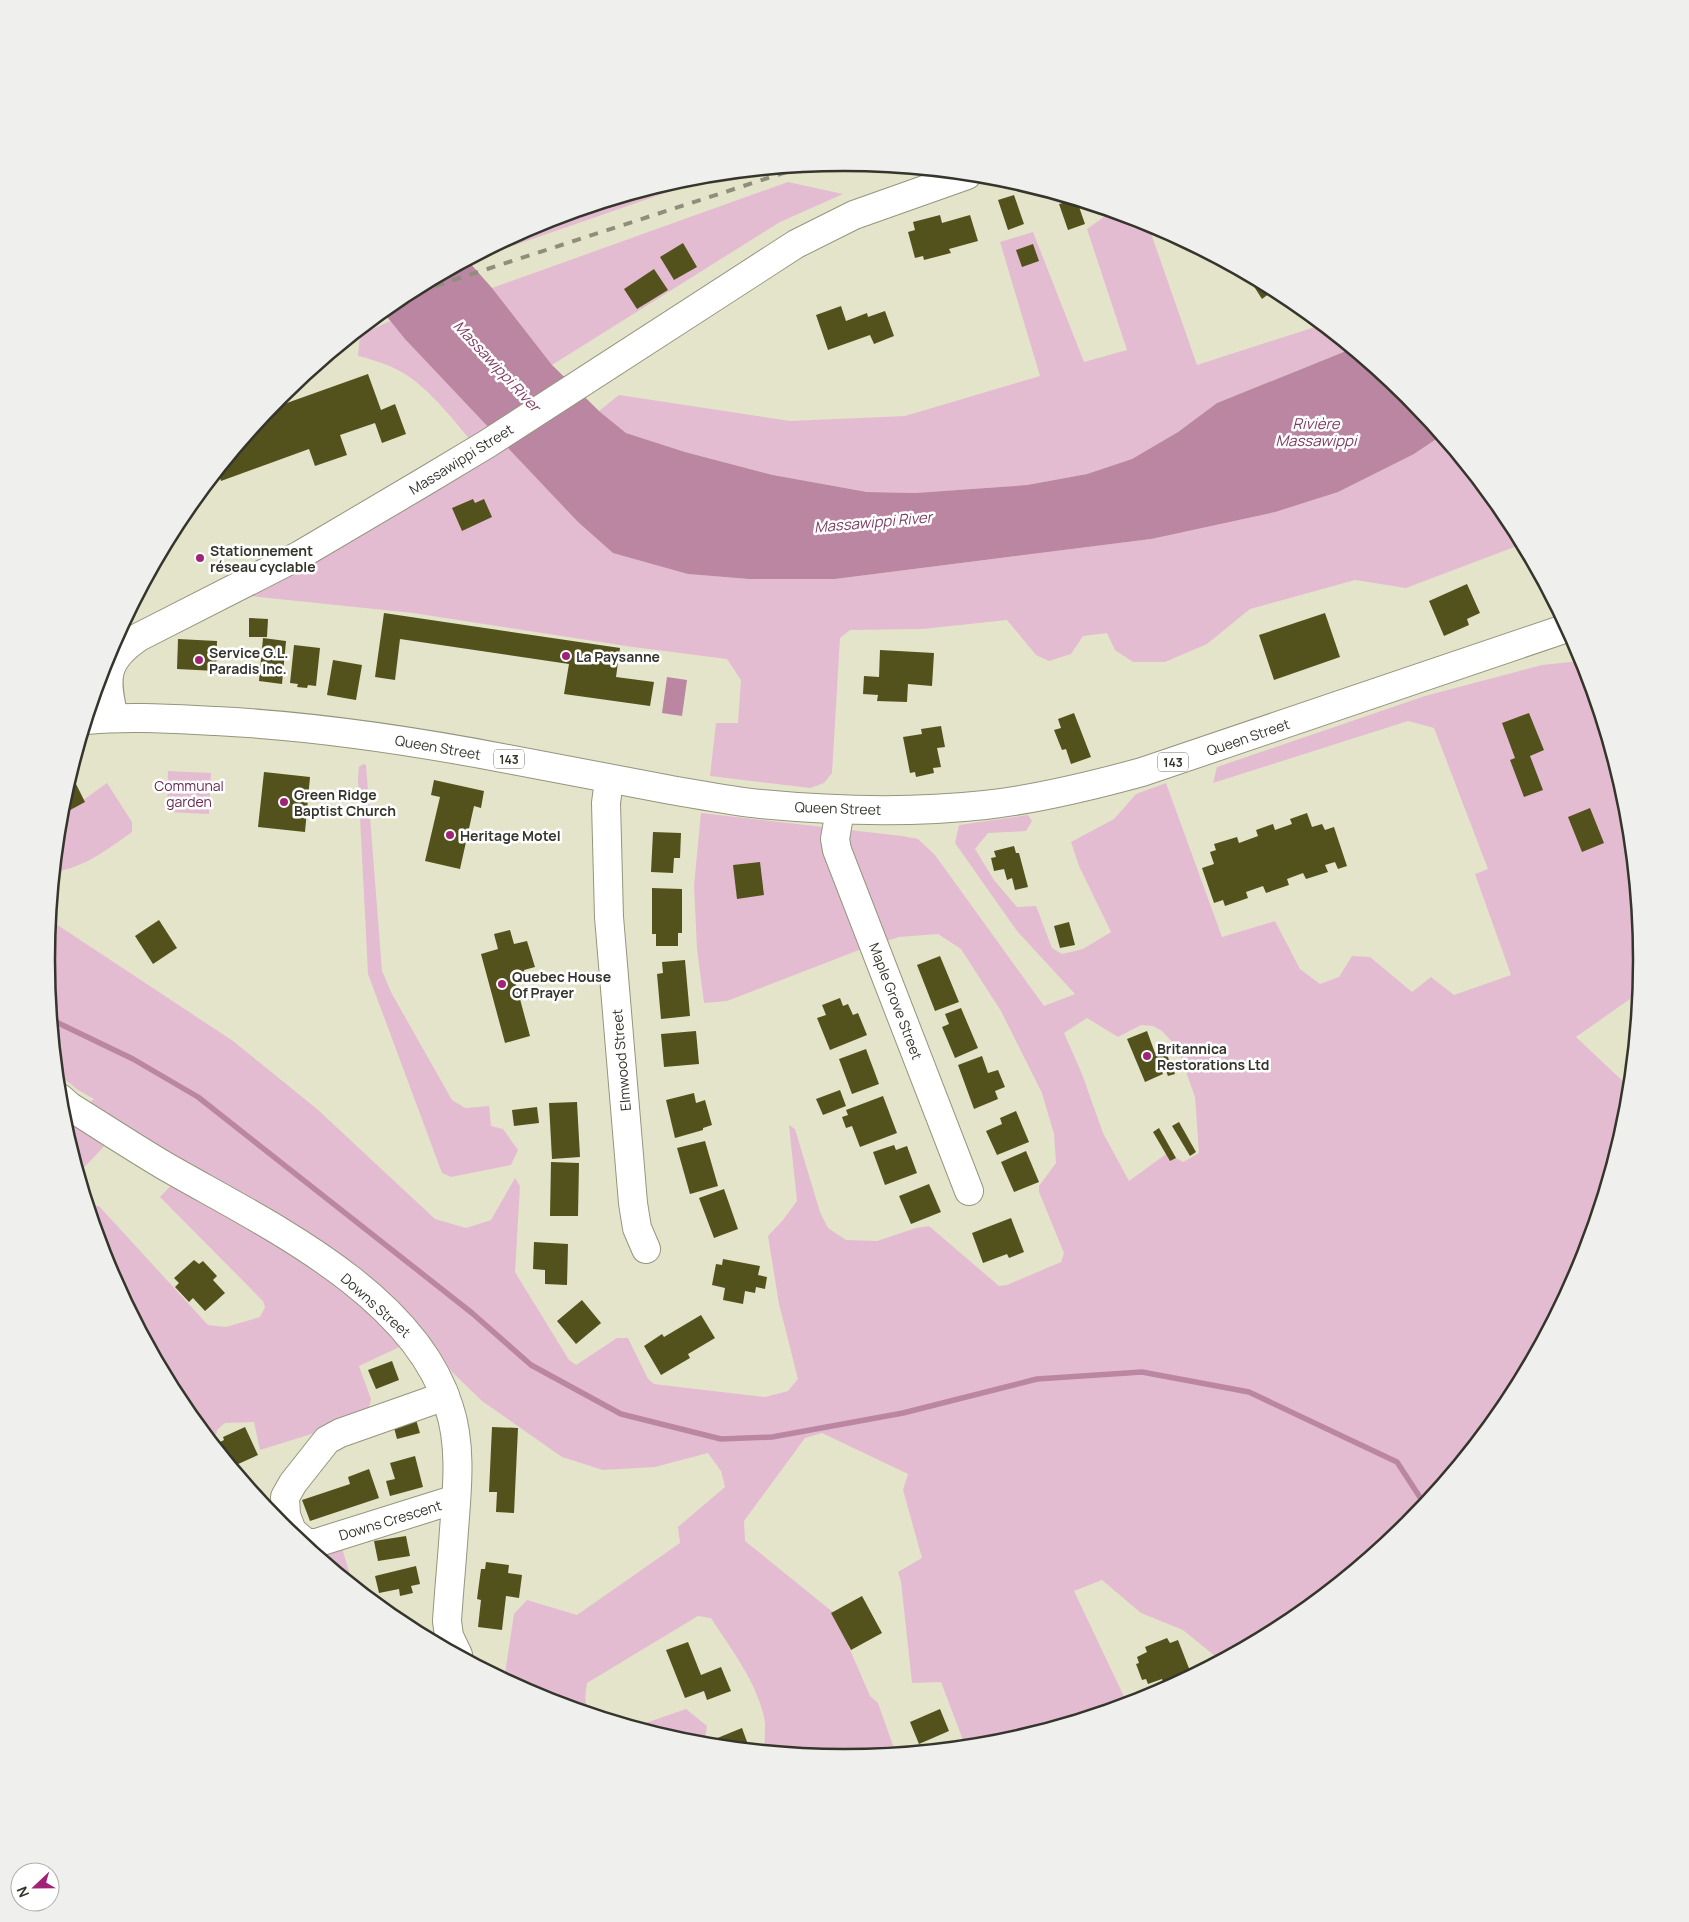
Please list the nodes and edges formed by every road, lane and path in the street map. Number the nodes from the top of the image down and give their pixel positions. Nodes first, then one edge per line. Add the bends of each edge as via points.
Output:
1 (955, 179) edge
2 (1561, 630) edge
3 (115, 658) edge
4 (108, 679) edge
5 (114, 718) junction
6 (93, 720) edge
7 (609, 780) junction
8 (840, 810) junction
9 (69, 1106) edge
10 (969, 1191) dead end
11 (646, 1249) dead end
12 (445, 1396) junction
13 (456, 1499) junction
14 (289, 1521) edge
15 (311, 1543) edge
16 (445, 1642) edge

1 - 3 street, Massawippi Street via 854,215 796,244 487,444 300,555 138,637
2 - 8 street, Queen Street / 143 via 1222,746 1079,789 986,805
4 - 5 street, Massawippi Street
5 - 6 street, Queen Street / 143
5 - 7 street, Queen Street / 143 via 241,722 392,739
7 - 8 street, Queen Street / 143 via 750,802
7 - 11 street, Elmwood Street via 606,804 609,917 633,1203 637,1228
8 - 10 street, Maple Grove Street via 835,839 838,850
9 - 12 street, Downs Street via 324,1260 365,1291 418,1345 432,1366
12 - 13 street, Downs Street via 455,1430
12 - 14 street, Downs Crescent via 326,1440 285,1497
13 - 15 street, Downs Crescent
13 - 16 street, Downs Street

